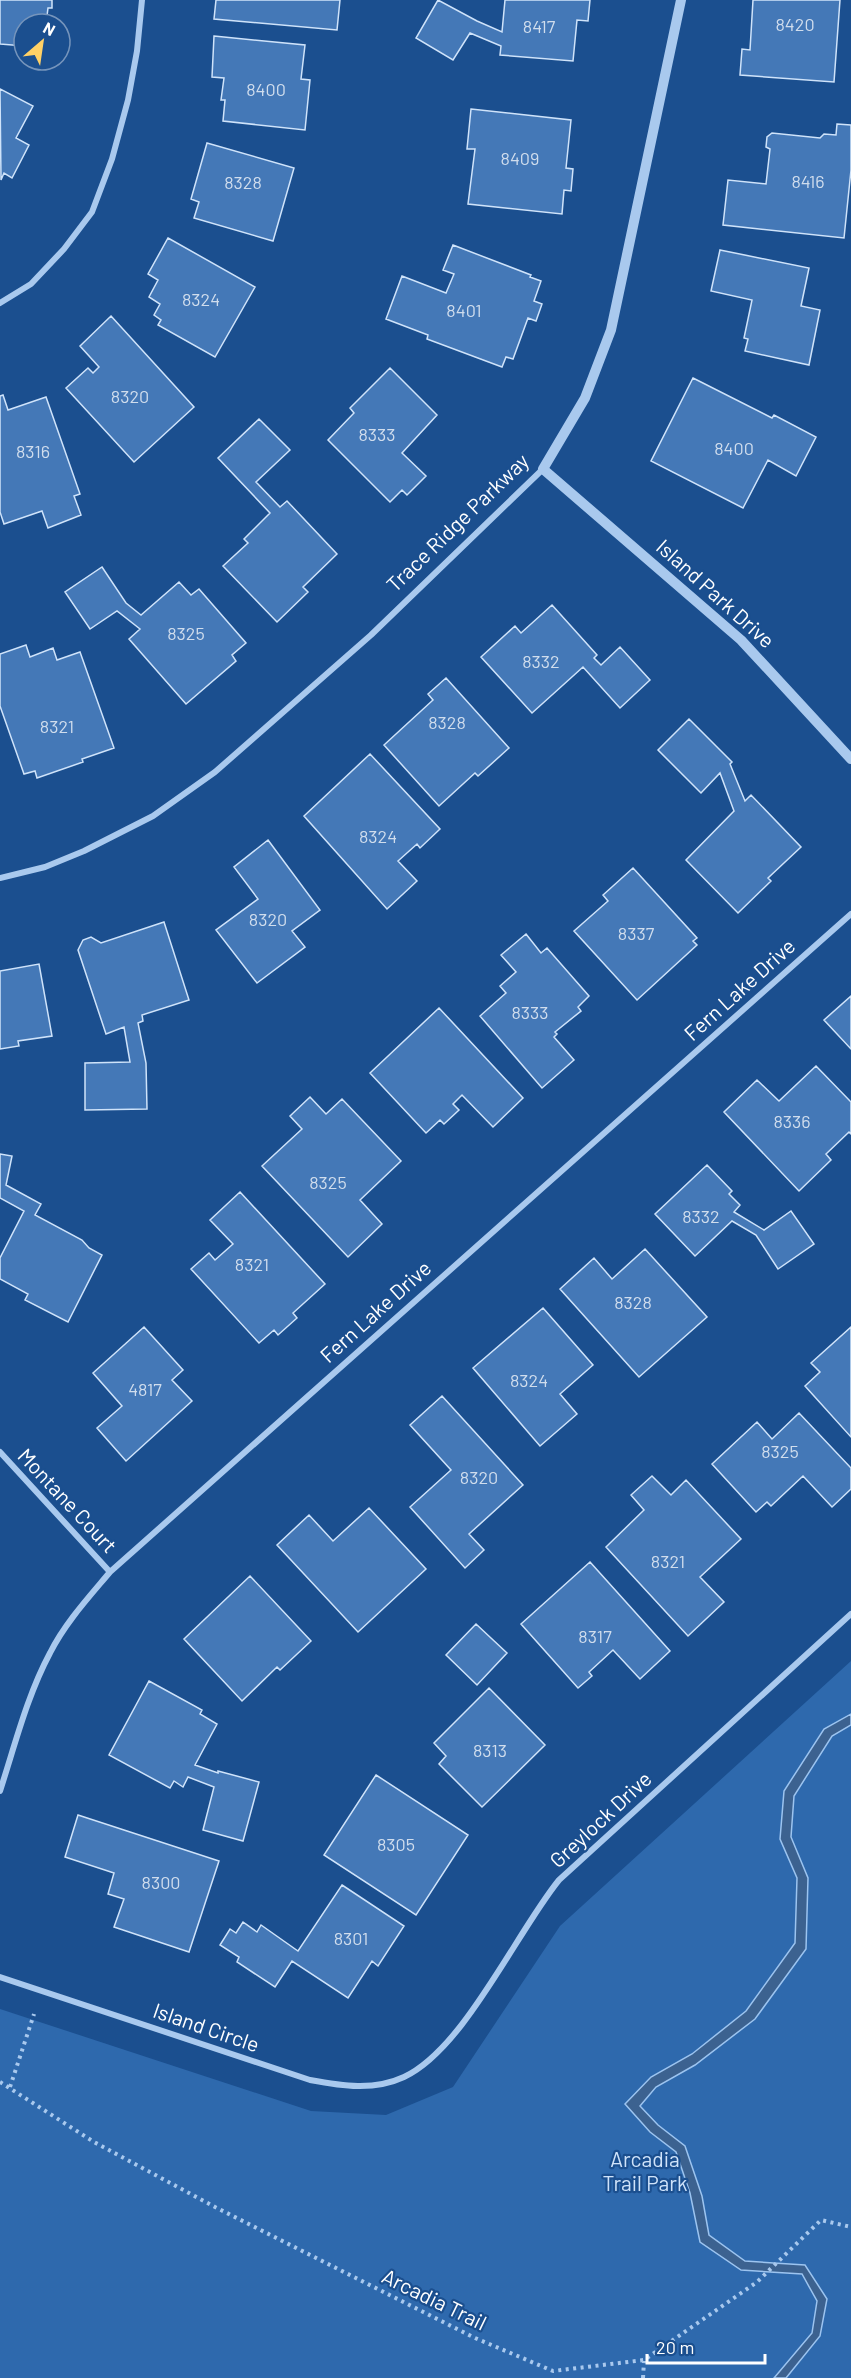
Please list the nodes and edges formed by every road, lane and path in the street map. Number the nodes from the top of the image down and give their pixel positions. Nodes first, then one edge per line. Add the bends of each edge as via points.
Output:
1 (142, 0) edge
2 (681, 0) edge
3 (0, 303) edge
4 (543, 469) junction
5 (851, 759) edge
6 (0, 878) edge
7 (851, 914) edge
8 (0, 1452) edge
9 (110, 1572) junction
10 (851, 1614) edge
11 (0, 1791) edge
12 (0, 1977) edge
13 (42, 1991) junction
14 (405, 2076) joint
15 (0, 2082) edge
16 (10, 2087) junction
17 (851, 2227) edge
18 (644, 2361) junction
19 (643, 2378) edge

1 - 3 street via 128,100 92,212 31,284
2 - 4 street, Trace Ridge Parkway via 610,330 585,398
4 - 5 street, Island Park Drive via 741,640
4 - 6 street, Trace Ridge Parkway via 371,635 215,772 153,816 84,851 45,867
7 - 9 street, Fern Lake Drive
8 - 9 street, Montane Court
9 - 11 street, Fern Lake Drive via 77,1611 51,1651 34,1685
10 - 14 street, Greylock Drive via 559,1880 454,2034
12 - 13 street, Island Circle
13 - 14 street, Island Circle via 310,2080 345,2087 375,2085
13 - 16 path
15 - 16 path, Arcadia Trail
16 - 18 path, Arcadia Trail via 94,2142 475,2338 553,2371
17 - 18 path, Arcadia Trail via 821,2220 757,2282
18 - 19 path

